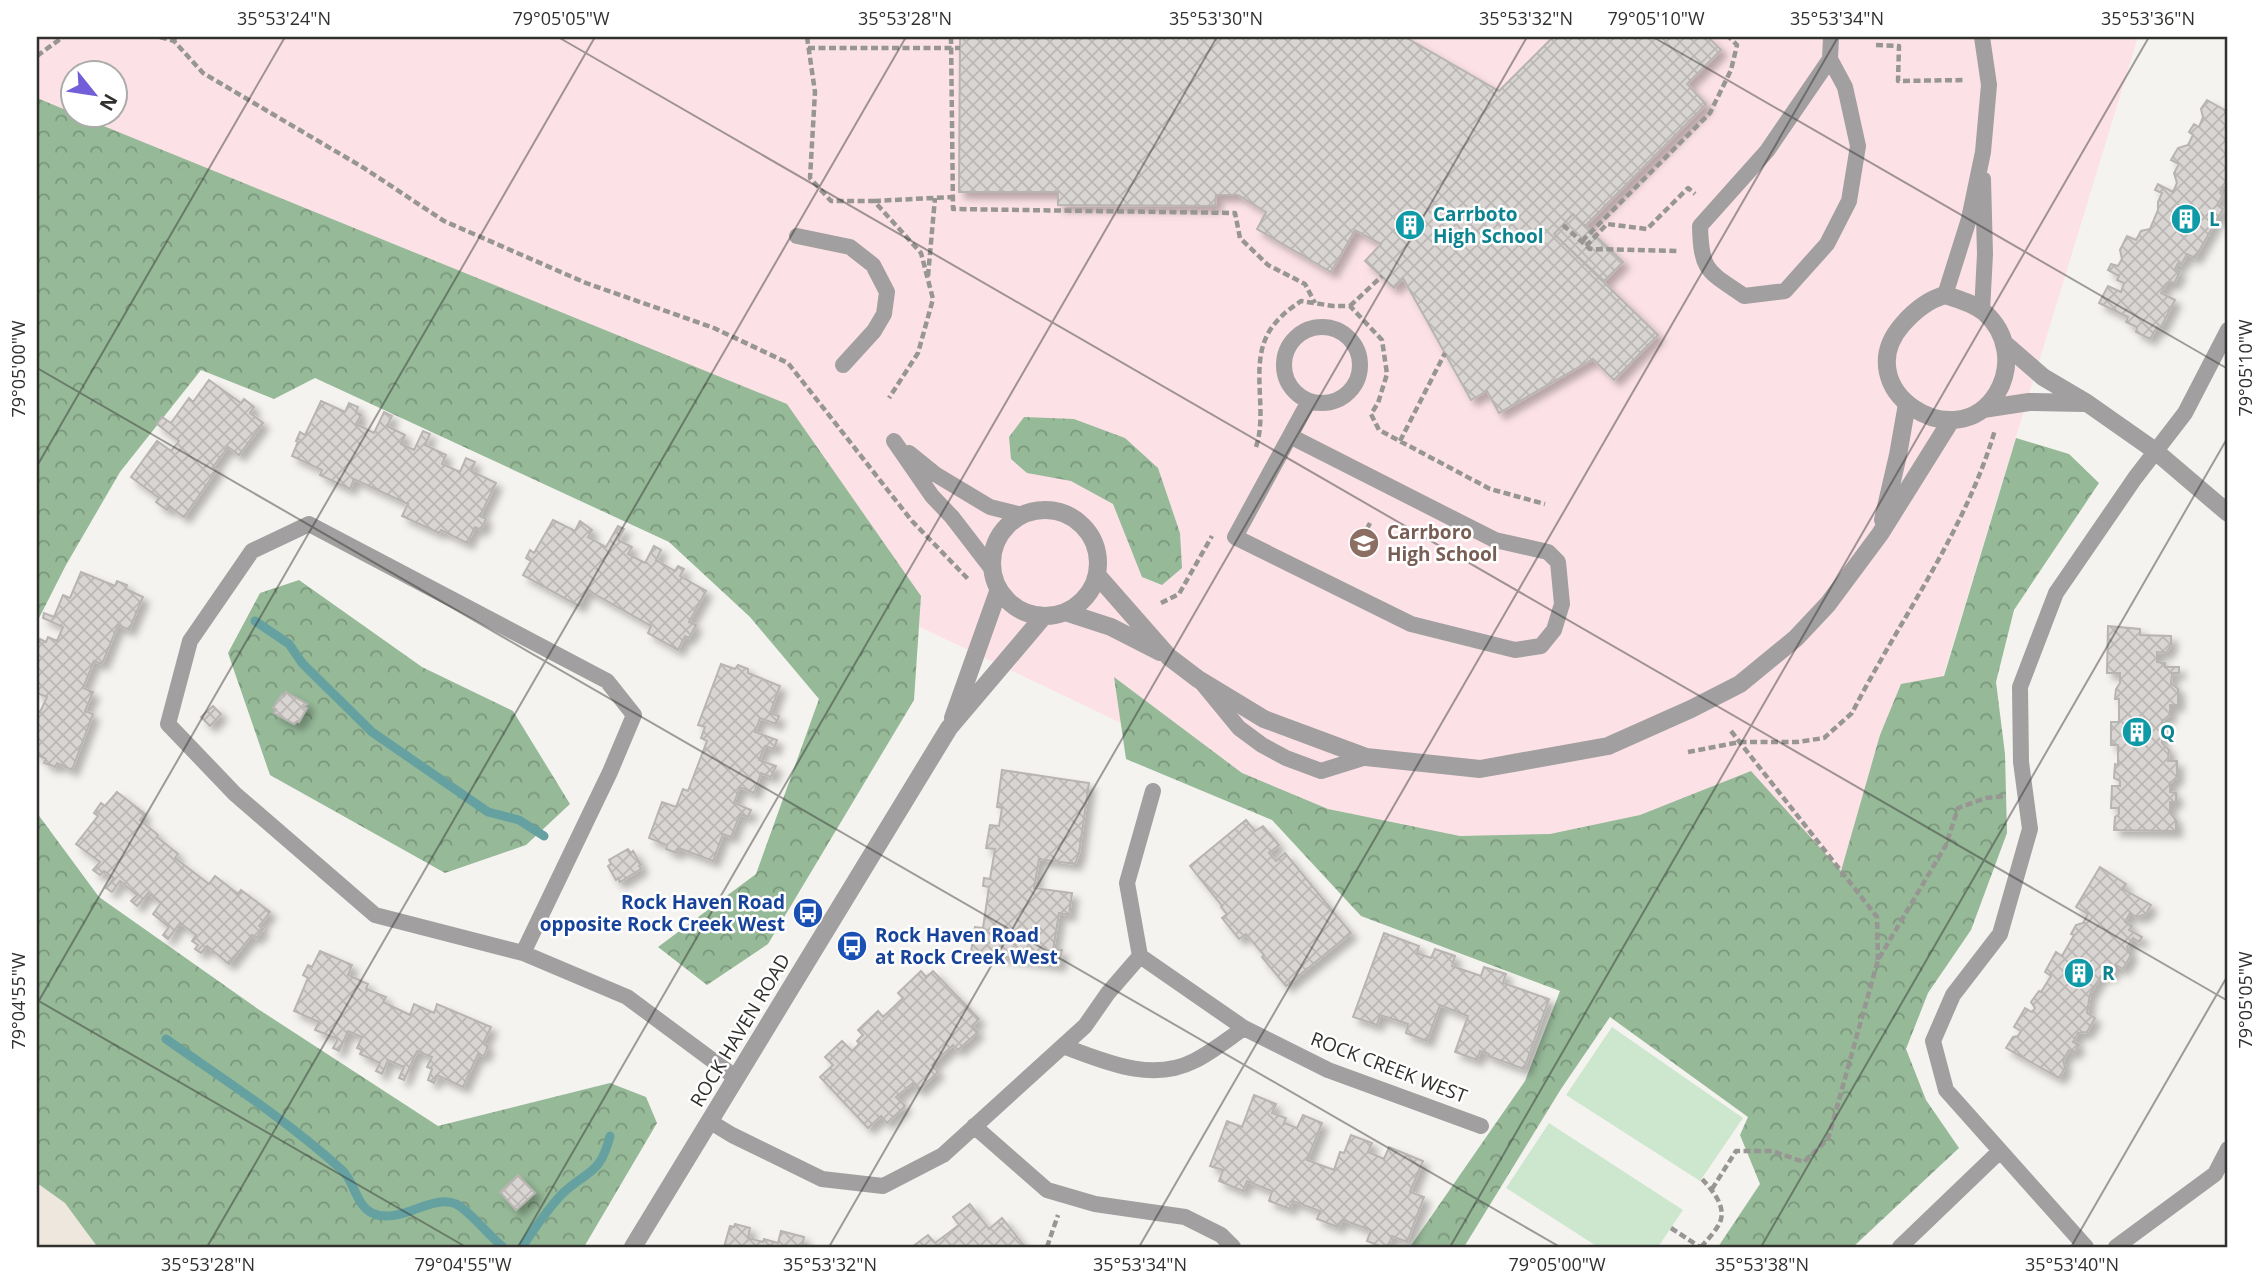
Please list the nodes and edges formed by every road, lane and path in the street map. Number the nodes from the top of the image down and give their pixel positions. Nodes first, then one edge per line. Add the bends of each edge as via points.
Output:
1 (63, 37) edge
2 (160, 37) edge
3 (807, 37) edge
4 (951, 37) edge
5 (1729, 37) edge
6 (1831, 37) edge
7 (1982, 37) edge
8 (174, 39) edge
9 (1876, 45) dead end
10 (808, 48) junction
11 (951, 48) junction
12 (960, 48) dead end
13 (37, 56) edge
14 (1830, 60) junction
15 (1965, 80) dead end
16 (1983, 152) junction
17 (1695, 194) dead end
18 (952, 197) junction
19 (935, 198) junction
20 (874, 201) junction
21 (1563, 225) dead end
22 (797, 236) dead end
23 (1584, 244) junction
24 (1678, 251) dead end
25 (1382, 276) dead end
26 (928, 280) junction
27 (1945, 295) junction
28 (1315, 304) dead end
29 (1350, 306) dead end
30 (1982, 311) junction
31 (2228, 330) edge
32 (2005, 344) junction
33 (1445, 353) dead end
34 (843, 365) dead end
35 (890, 398) dead end
36 (1309, 401) junction
37 (2087, 403) junction
38 (1907, 404) junction
39 (1373, 408) dead end
40 (1983, 409) junction
41 (1950, 422) junction
42 (1997, 423) dead end
43 (1290, 436) junction
44 (1400, 441) junction
45 (2154, 450) junction
46 (1545, 504) dead end
47 (2228, 513) edge
48 (1022, 515) junction
49 (1370, 523) dead end
50 (1880, 534) junction
51 (1358, 547) dead end
52 (992, 569) junction
53 (1097, 575) junction
54 (976, 587) dead end
55 (999, 589) junction
56 (1065, 612) junction
57 (1044, 616) junction
58 (1169, 657) junction
59 (1198, 679) junction
60 (950, 728) junction
61 (1731, 731) dead end
62 (1740, 742) junction
63 (1688, 752) dead end
64 (1366, 757) junction
65 (1153, 791) dead end
66 (2025, 795) junction
67 (523, 953) junction
68 (1140, 956) junction
69 (1878, 960) junction
70 (1244, 1028) junction
71 (1063, 1046) junction
72 (735, 1077) junction
73 (709, 1121) junction
74 (974, 1126) junction
75 (1481, 1126) dead end
76 (2228, 1149) edge
77 (2000, 1151) junction
78 (1702, 1179) dead end
79 (1712, 1189) junction
80 (1066, 1195) junction
81 (1671, 1228) dead end
82 (633, 1247) edge
83 (1047, 1247) edge
84 (1233, 1247) edge
85 (1701, 1247) edge
86 (1900, 1247) edge
87 (2086, 1247) edge
88 (2116, 1247) edge

1 - 13 path
2 - 8 path
3 - 10 path
4 - 11 path
5 - 23 path via 1737,45 1731,70 1710,113
6 - 14 lane
7 - 16 lane via 1989,85
8 - 54 path via 203,73 444,221 586,283 714,328 788,363 912,521
9 - 15 path via 1899,46 1898,81
10 - 11 path
10 - 20 path via 815,92 810,178 831,201
11 - 12 path
11 - 18 path
14 - 14 lane via 1767,151 1700,226 1701,253 1709,272 1744,296 1785,291 1827,244 1849,201 1858,146 1845,86
16 - 27 lane via 1969,219
16 - 30 lane
17 - 23 path via 1688,188 1647,229 1607,225
18 - 19 path
18 - 28 path via 953,208 1235,214 1240,238 1268,265 1305,284
19 - 20 path
19 - 26 path
20 - 26 path via 920,253
21 - 23 path
22 - 34 lane via 850,247 873,265 887,292 884,314 874,331
23 - 24 path via 1590,249
25 - 29 path
26 - 35 path via 933,299 918,353
27 - 30 street
27 - 38 street via 1924,304 1907,319 1888,349 1894,388
30 - 32 street via 1997,325
31 - 45 lane via 2185,413
32 - 37 street via 2043,377
32 - 40 street via 2004,380
33 - 44 path
36 - 36 lane via 1334,401 1354,386 1359,374 1357,349 1340,331 1328,327 1304,331 1287,349 1285,374 1298,395
36 - 43 lane
37 - 40 street via 2029,402
37 - 45 street
38 - 41 street via 1921,414
38 - 50 street
39 - 44 path via 1371,414 1379,430
40 - 41 street
41 - 50 street
42 - 62 path via 1968,504 1852,713 1824,738
43 - 43 lane via 1236,537 1411,624 1515,650 1541,646 1554,630 1562,604 1558,562 1548,552 1495,540
44 - 46 path via 1490,489
45 - 47 street
45 - 66 lane via 2056,593 2020,687
48 - 52 street via 998,537
48 - 52 lane via 970,496 894,441
48 - 53 street via 1055,511 1071,517 1094,542
49 - 51 path
50 - 64 street via 1828,604 1796,638 1740,684 1608,746 1480,769
52 - 55 street
53 - 56 street via 1079,603
53 - 58 street
55 - 57 street via 1010,604
55 - 60 street, ROCK HAVEN ROAD
56 - 57 street
56 - 58 street via 1111,627
57 - 60 street, ROCK HAVEN ROAD
58 - 59 street
59 - 64 street via 1264,719
59 - 64 lane via 1240,728 1286,758 1321,771
60 - 72 street, ROCK HAVEN ROAD
61 - 62 path
62 - 63 path
62 - 69 path via 1877,917
65 - 68 lane via 1127,883
66 - 69 path via 1986,797 1958,808 1946,845
66 - 77 lane via 2030,829 2000,934 1953,995 1933,1041 1946,1090
67 - 67 lane via 375,915 235,794 168,724 190,641 252,551 309,524 607,681 634,715
67 - 72 lane via 627,997
68 - 70 lane, ROCK CREEK WEST
68 - 71 lane via 1085,1026
69 - 79 path via 1828,1139 1804,1162 1772,1151 1736,1151
70 - 71 lane via 1193,1062 1167,1069 1143,1071 1115,1065
70 - 75 lane, ROCK CREEK WEST via 1328,1070
71 - 74 lane
72 - 73 street, ROCK HAVEN ROAD
73 - 74 lane via 822,1179 883,1186 943,1155
73 - 82 street, ROCK HAVEN ROAD
74 - 80 lane via 1047,1190
76 - 88 lane via 2215,1174
77 - 86 lane
77 - 87 lane
78 - 79 path
79 - 85 path via 1721,1220
80 - 83 path
80 - 84 lane via 1095,1204 1185,1217 1221,1235
81 - 85 path

